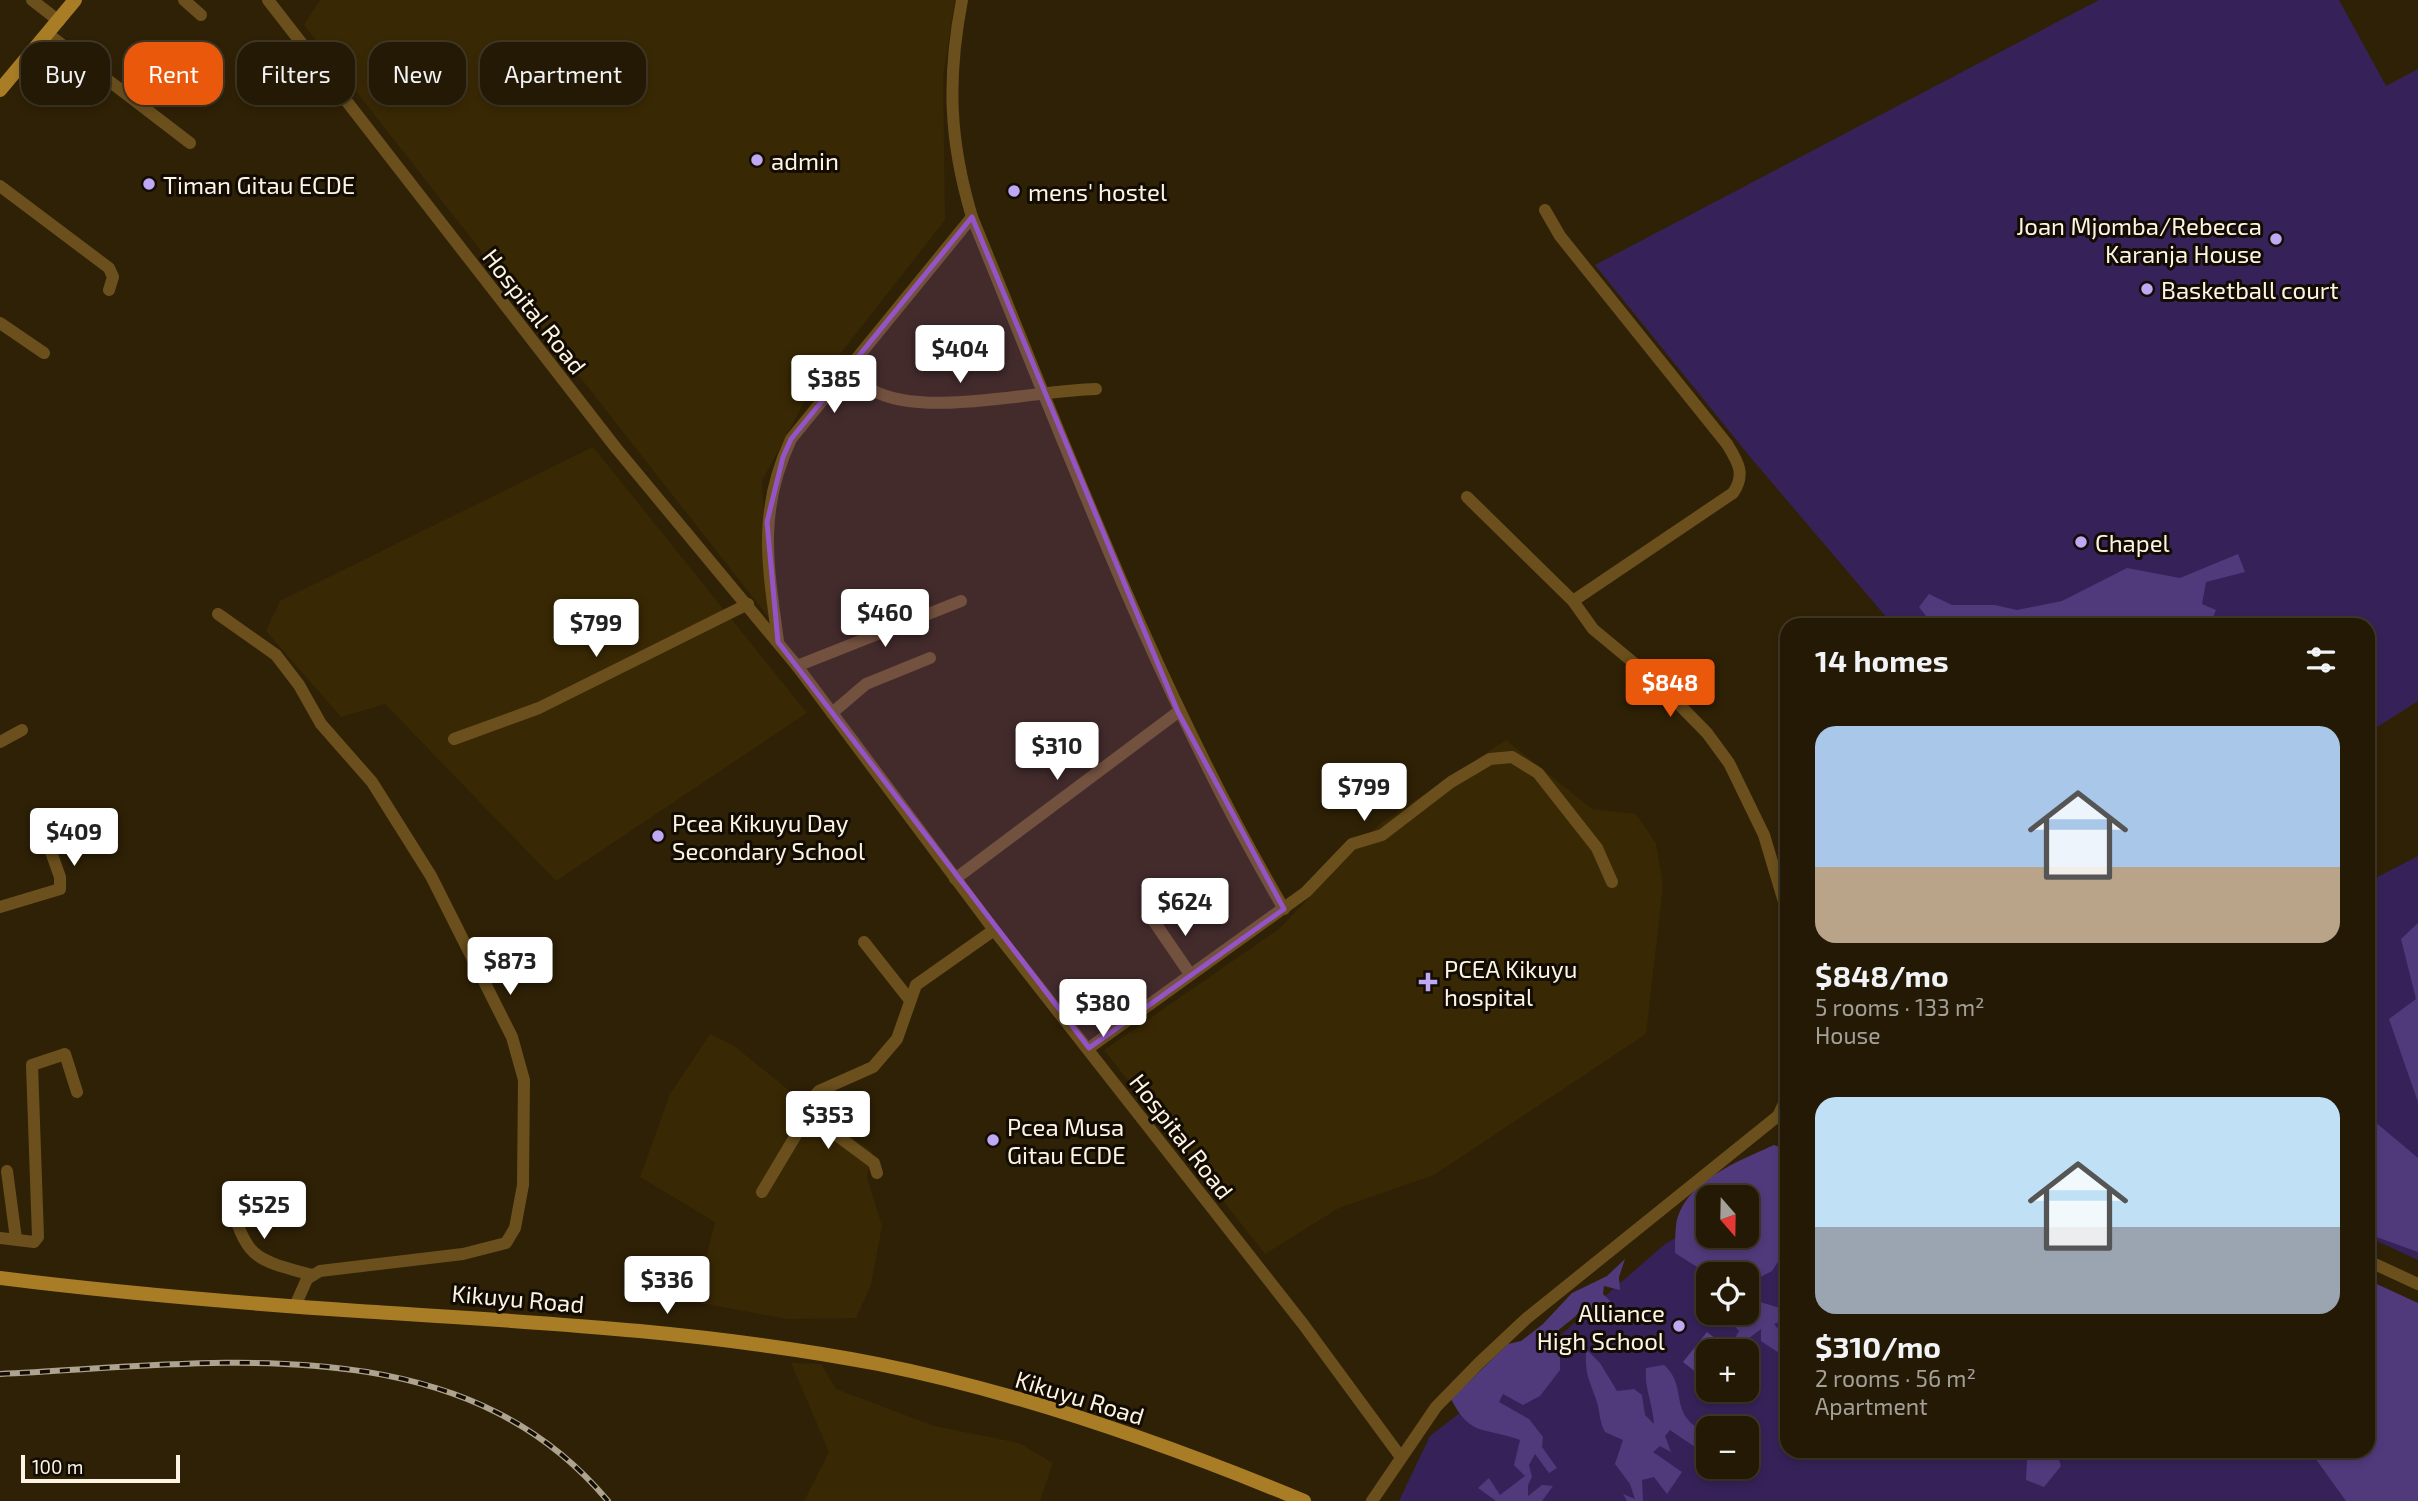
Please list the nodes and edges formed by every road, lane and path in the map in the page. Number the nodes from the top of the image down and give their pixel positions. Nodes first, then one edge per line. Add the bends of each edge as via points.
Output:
1 (32, 0) edge
2 (75, 0) edge
3 (184, 0) edge
4 (268, 0) edge
5 (962, 0) edge
6 (201, 15) dead end
7 (59, 21) junction
8 (48, 34) junction
9 (0, 90) edge
10 (190, 143) dead end
11 (0, 186) edge
12 (1545, 210) dead end
13 (972, 217) junction
14 (108, 290) dead end
15 (0, 323) edge
16 (44, 353) dead end
17 (1096, 389) dead end
18 (872, 390) dead end
19 (1043, 392) junction
20 (1466, 497) dead end
21 (961, 601) dead end
22 (1573, 601) junction
23 (748, 604) junction
24 (218, 614) dead end
25 (778, 642) junction
26 (930, 658) dead end
27 (797, 666) junction
28 (1178, 712) junction
29 (832, 713) junction
30 (22, 730) dead end
31 (454, 739) dead end
32 (0, 742) edge
33 (50, 849) dead end
34 (955, 879) junction
35 (1612, 882) dead end
36 (1780, 889) edge
37 (0, 907) edge
38 (1284, 909) junction
39 (1153, 920) dead end
40 (994, 930) junction
41 (864, 942) dead end
42 (1190, 974) junction
43 (909, 999) junction
44 (1089, 1048) junction
45 (77, 1092) dead end
46 (804, 1111) junction
47 (1780, 1118) edge
48 (7, 1171) dead end
49 (877, 1173) dead end
50 (762, 1192) dead end
51 (228, 1196) dead end
52 (0, 1238) edge
53 (16, 1239) junction
54 (2375, 1264) edge
55 (312, 1275) junction
56 (0, 1278) edge
57 (2418, 1284) edge
58 (295, 1306) junction
59 (1400, 1456) junction
60 (1304, 1501) edge
61 (1372, 1501) edge

1 - 7 street
2 - 7 main road
3 - 6 street
4 - 23 street, Hospital Road via 616,448
5 - 13 street via 950,107 953,142
7 - 8 main road
8 - 9 main road
8 - 10 street
11 - 14 street via 109,268 113,282
12 - 22 street via 1560,236 1727,444 1742,471 1732,493
13 - 19 street
13 - 25 street via 791,439 769,500 767,522
15 - 16 street
17 - 19 street
18 - 19 street via 899,399 961,401
19 - 28 street
20 - 22 street
21 - 27 street
22 - 36 street via 1592,629 1658,683 1729,763 1764,835
23 - 25 street, Hospital Road
23 - 31 street via 539,708
24 - 55 street via 276,655 321,724 372,782 431,876 512,1037 524,1080 523,1185 515,1228 506,1243 463,1254
25 - 27 street, Hospital Road
26 - 29 street via 858,688
27 - 29 street, Hospital Road
28 - 34 street
28 - 38 street
29 - 34 street, Hospital Road
30 - 32 street
33 - 37 street via 60,889
34 - 40 street, Hospital Road
35 - 38 street via 1597,848 1538,773 1512,757 1500,756 1451,782 1382,835 1352,844 1321,879
38 - 42 street
39 - 42 street
40 - 43 street via 927,975
40 - 44 street, Hospital Road
41 - 43 street
42 - 44 street
43 - 46 street via 897,1039 873,1067 827,1085
44 - 59 street, Hospital Road
45 - 53 street via 65,1054 32,1065 38,1237 34,1242
46 - 49 street via 874,1163
46 - 50 street via 796,1135
47 - 59 street via 1527,1318 1436,1407
48 - 53 street
51 - 55 street via 242,1239 257,1258
52 - 53 street
54 - 57 street
55 - 58 street
56 - 58 main road, Kikuyu Road
58 - 60 main road, Kikuyu Road via 690,1336 878,1364 1063,1413
59 - 61 street

